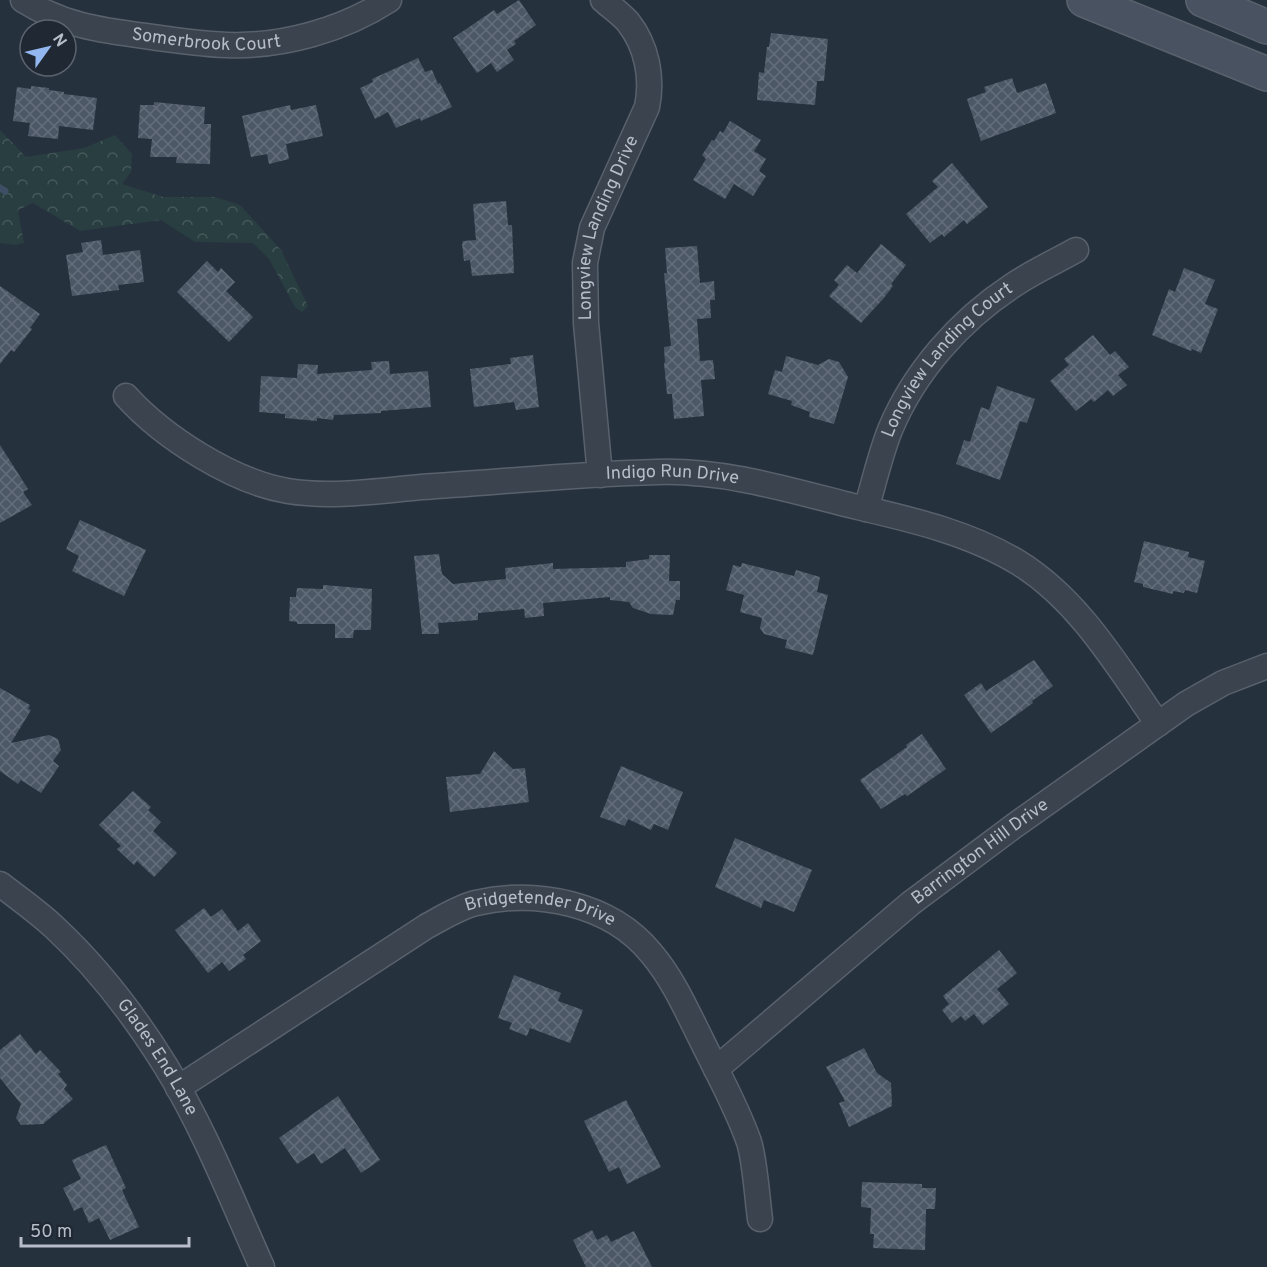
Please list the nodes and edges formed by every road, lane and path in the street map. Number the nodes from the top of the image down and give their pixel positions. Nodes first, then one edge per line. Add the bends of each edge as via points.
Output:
1 (23, 0) edge
2 (389, 0) edge
3 (603, 0) edge
4 (1084, 0) edge
5 (1203, 0) edge
6 (1267, 27) edge
7 (1267, 74) edge
8 (1076, 250) dead end
9 (126, 396) dead end
10 (600, 475) junction
11 (866, 509) junction
12 (1267, 666) edge
13 (1158, 724) junction
14 (0, 884) edge
15 (716, 1069) junction
16 (178, 1088) junction
17 (760, 1218) dead end
18 (262, 1267) edge

1 - 2 street, Somerbrook Court via 87,28 229,45 287,40 318,32
3 - 10 street, Longview Landing Drive via 628,22 638,38 648,64 650,91 647,107 592,228 585,263 586,323
4 - 7 main road
5 - 6 main road
8 - 11 street, Longview Landing Court via 1013,285 944,344 913,387 890,430
9 - 10 street, Indigo Run Drive via 142,414 219,466 287,491 348,493
10 - 11 street, Indigo Run Drive via 699,473 752,481
11 - 13 street, Indigo Run Drive via 971,539 1019,563 1070,604
12 - 13 street, Barrington Hill Drive via 1223,683
13 - 15 street, Barrington Hill Drive via 911,903
14 - 16 street, Glades End Lane via 54,927 89,962 123,1002
15 - 16 street, Bridgetender Drive via 672,979 650,951 607,919 581,907 534,897 475,903 427,926
15 - 17 street, Bridgetender Drive via 749,1143
16 - 18 street, Glades End Lane

